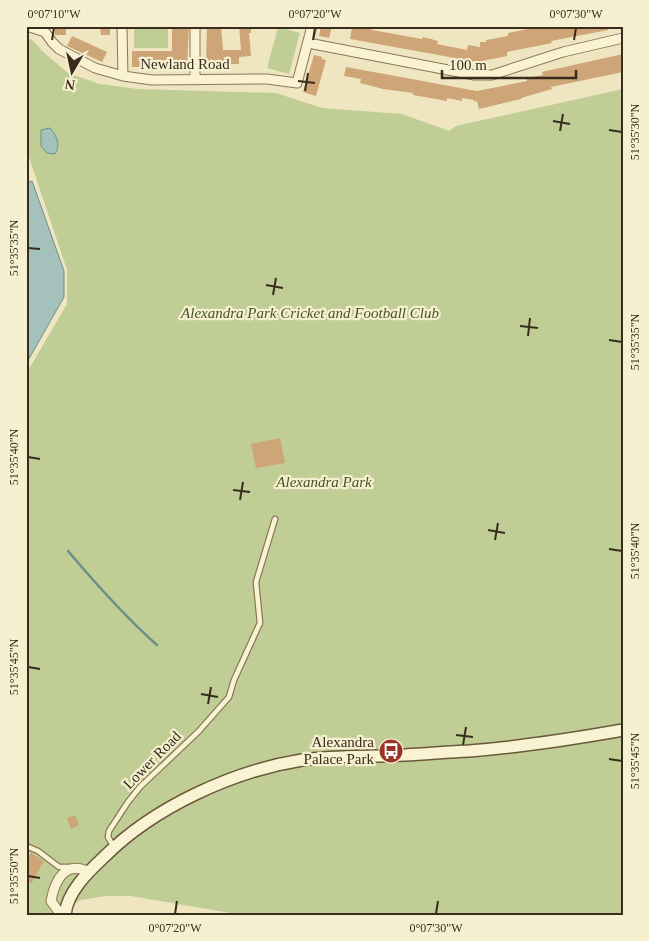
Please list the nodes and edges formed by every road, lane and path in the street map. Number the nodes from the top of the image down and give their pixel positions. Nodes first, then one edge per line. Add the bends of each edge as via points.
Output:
1 (27, 26) edge
2 (122, 26) edge
3 (195, 26) edge
4 (312, 26) edge
5 (45, 29) edge
6 (623, 38) edge
7 (308, 43) junction
8 (122, 76) junction
9 (195, 80) junction
10 (275, 519) dead end
11 (623, 730) edge
12 (26, 846) edge
13 (114, 847) junction
14 (73, 867) junction
15 (89, 872) junction
16 (64, 915) edge

1 - 5 street, Newland Road
2 - 8 street
3 - 9 street
4 - 7 street
5 - 8 street, Newland Road via 59,49 95,68
6 - 7 street via 563,52 492,75 474,75
7 - 9 street, Newland Road via 297,83 267,79
8 - 9 street, Newland Road
10 - 13 lane, Lower Road via 256,582 260,623 229,697 128,802 109,831 108,837
11 - 13 street via 472,751 302,760 253,772 194,794 157,815
12 - 14 lane via 59,867
13 - 15 street
14 - 15 street
14 - 16 street via 60,876 51,901
15 - 16 street via 69,898

